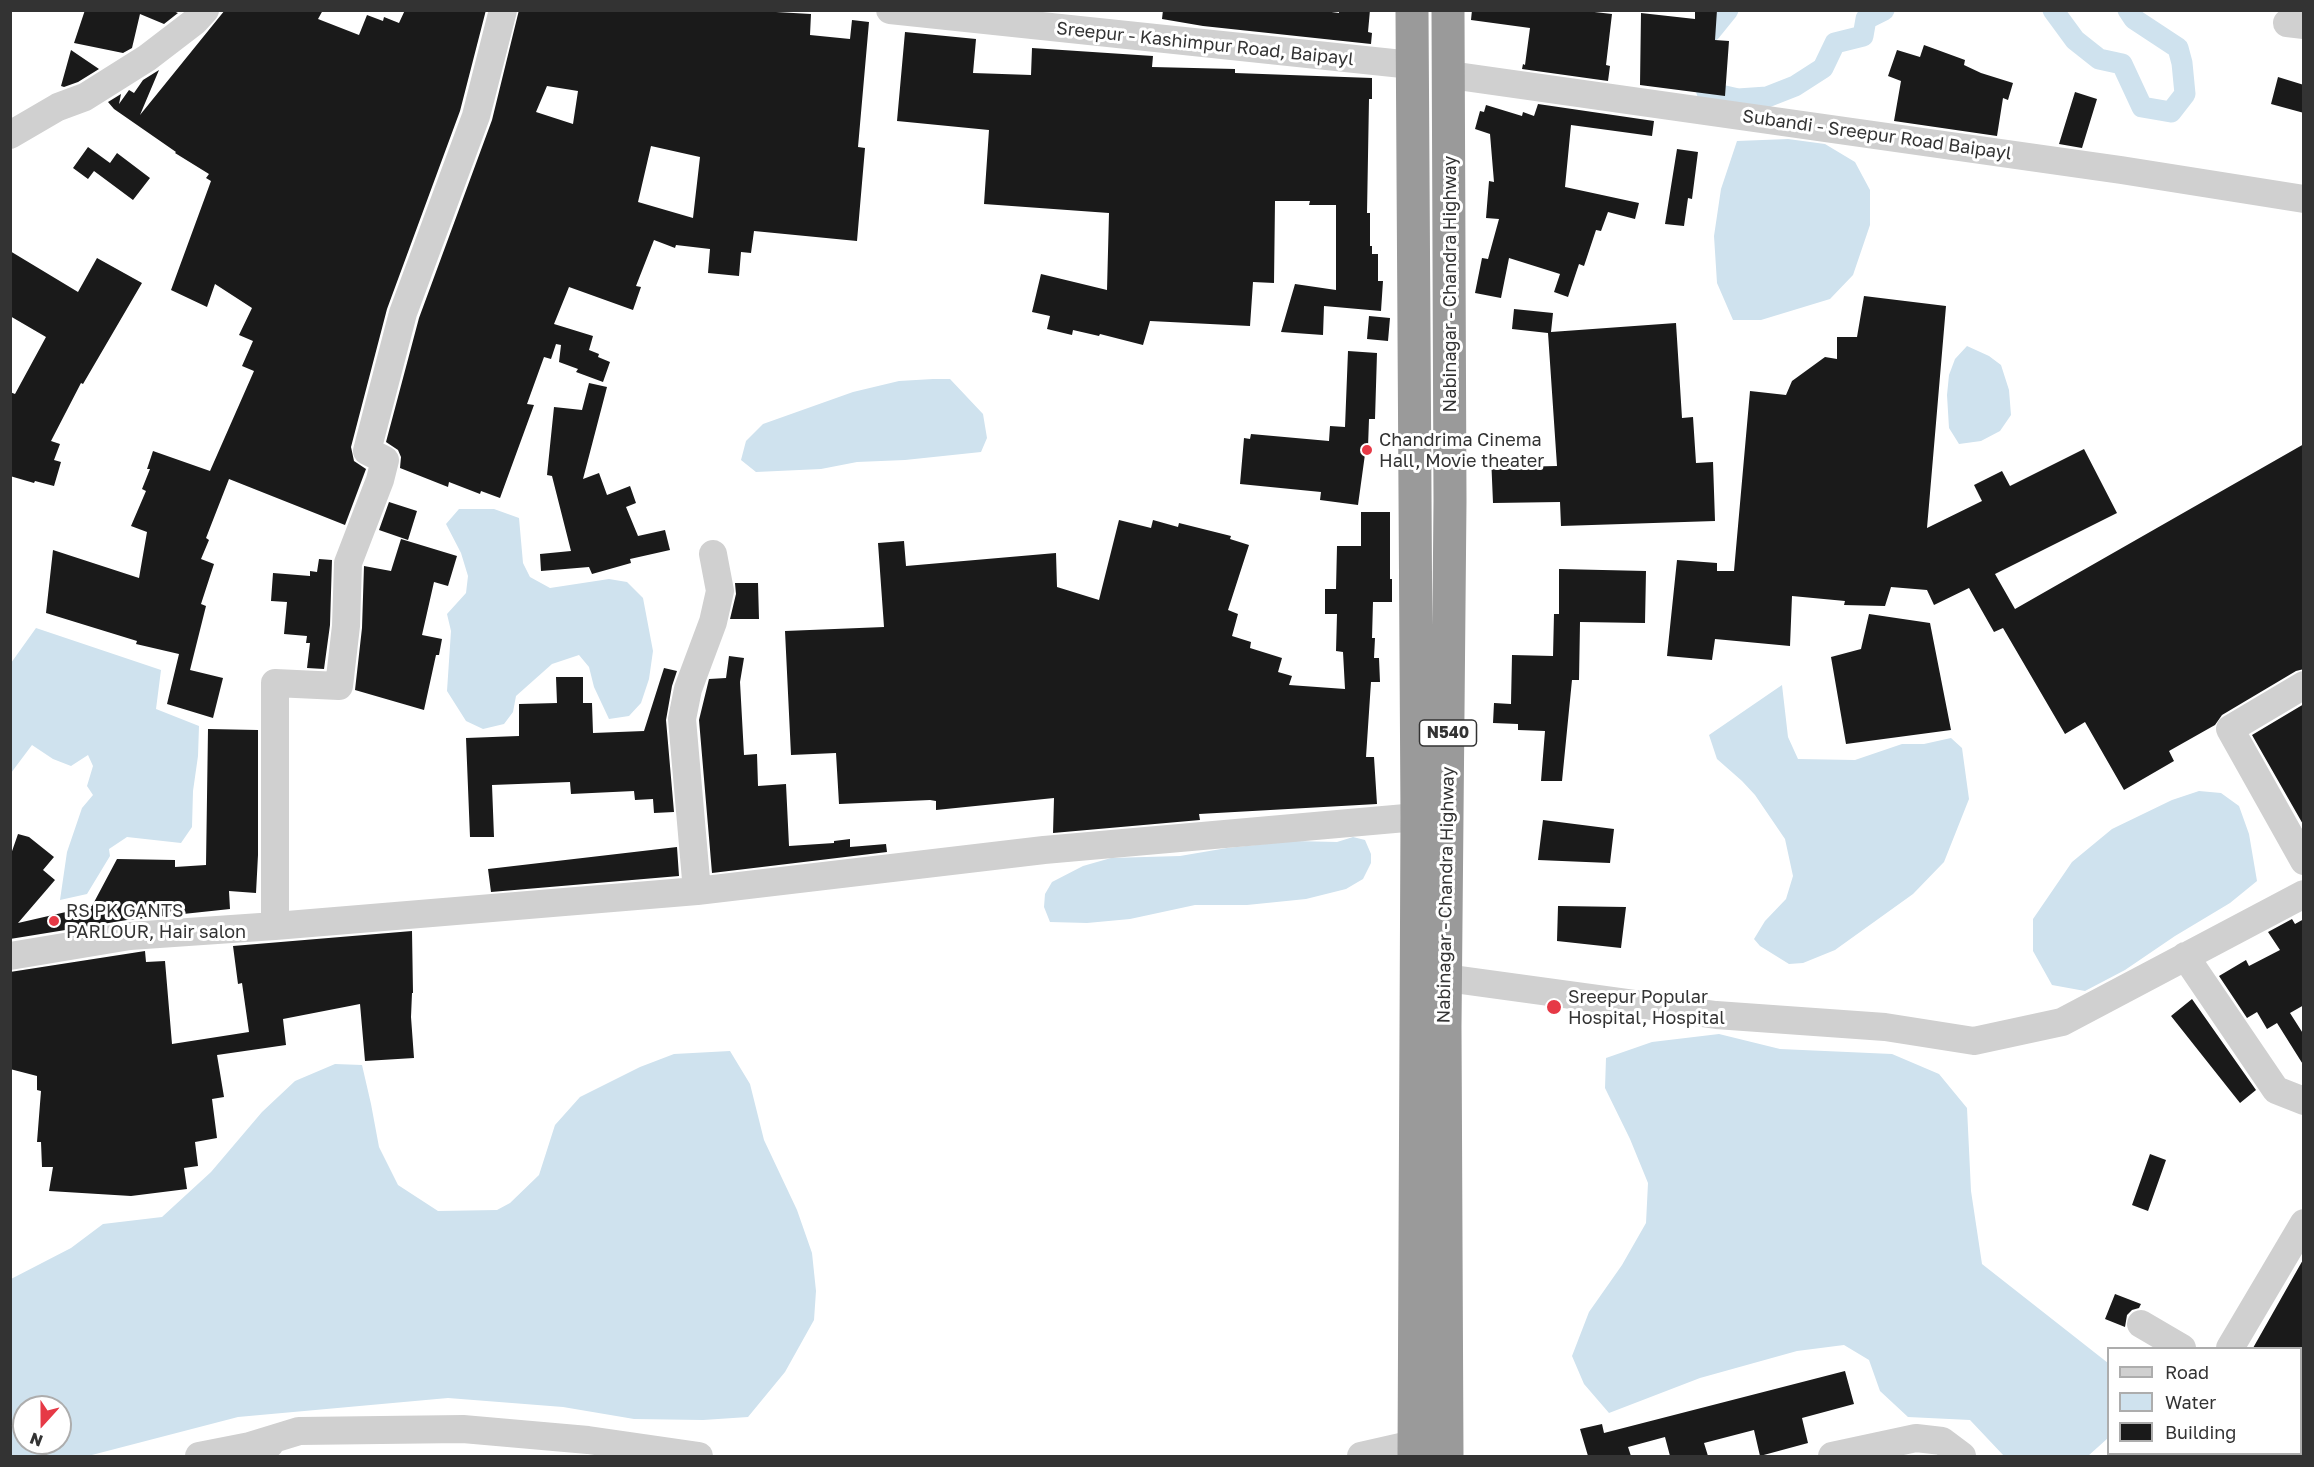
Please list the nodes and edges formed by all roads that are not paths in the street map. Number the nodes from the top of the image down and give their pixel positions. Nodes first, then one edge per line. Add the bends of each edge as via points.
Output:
1 (205, 10) edge
2 (503, 10) edge
3 (890, 10) edge
4 (1412, 10) edge
5 (1448, 10) edge
6 (1412, 65) junction
7 (1450, 75) junction
8 (10, 135) edge
9 (2304, 199) edge
10 (713, 554) dead end
11 (2304, 685) edge
12 (1417, 817) junction
13 (2304, 861) edge
14 (696, 891) junction
15 (2304, 894) edge
16 (275, 926) junction
17 (10, 956) edge
18 (2186, 956) junction
19 (1446, 978) junction
20 (2304, 1101) edge
21 (2304, 1223) edge
22 (2141, 1324) dead end
23 (2180, 1347) edge
24 (2231, 1347) edge
25 (250, 1446) junction
26 (1414, 1450) edge
27 (2248, 1455) edge
28 (2266, 1455) edge
29 (198, 1456) edge
30 (607, 1456) edge
31 (699, 1456) edge
32 (1361, 1456) edge
33 (1447, 1456) edge
34 (1832, 1456) edge
35 (1962, 1456) edge

1 - 8 street via 147,58 86,97 58,106
2 - 16 street via 476,116 403,313 367,451 386,460 348,563 339,686 275,683
3 - 6 street, Sreepur - Kashimpur Road, Baipayl
4 - 6 highway, Nabinagar - Chandra Highway / N540
5 - 7 highway, Nabinagar - Chandra Highway / N540
6 - 12 highway, Nabinagar - Chandra Highway / N540
7 - 9 street, Subandi - Sreepur Road Baipayl
7 - 19 highway, Nabinagar - Chandra Highway / N540
10 - 14 street via 720,591 682,719
11 - 13 street via 2230,729
12 - 14 street via 1044,850
12 - 26 highway, Nabinagar - Chandra Highway / N540
14 - 16 street
15 - 18 street
16 - 17 street via 130,936
18 - 19 street via 2062,1022 1974,1041 1885,1027 1716,1015
18 - 20 street via 2276,1090
19 - 33 highway, Nabinagar - Chandra Highway / N540
21 - 24 street
22 - 23 street
25 - 29 street
25 - 30 street via 358,1437
25 - 31 street via 299,1431 463,1429 588,1440
26 - 32 street
27 - 28 street
34 - 35 street via 1916,1438 1942,1441

